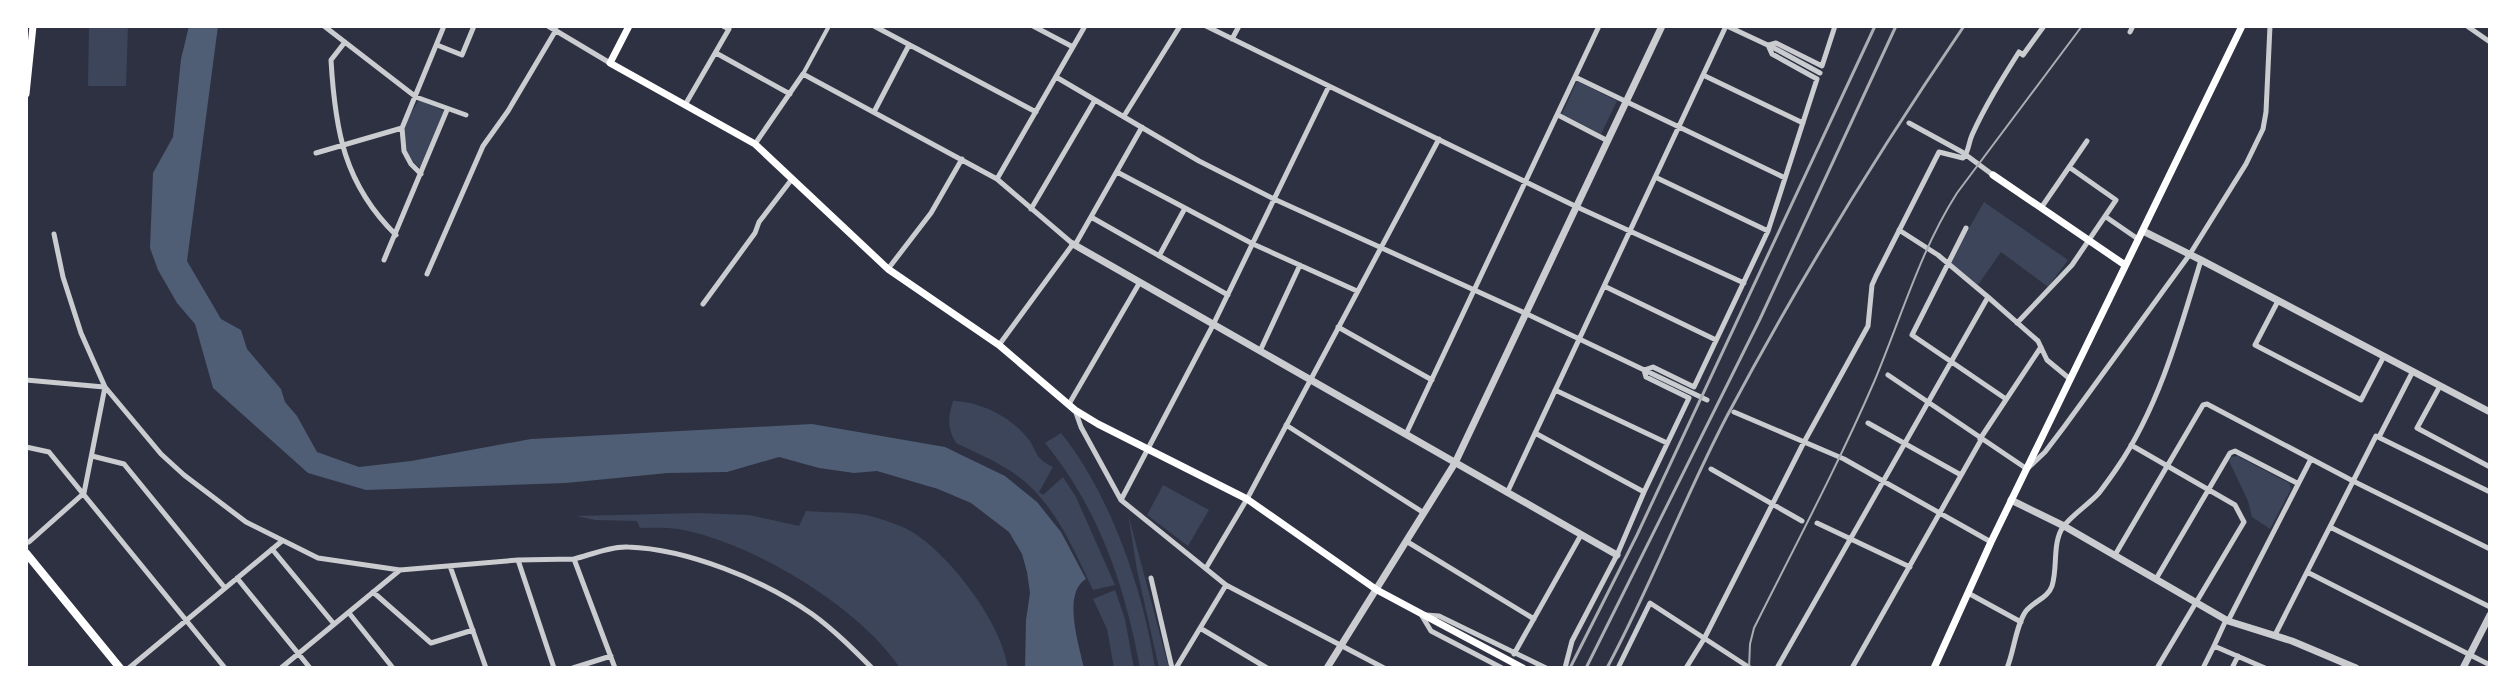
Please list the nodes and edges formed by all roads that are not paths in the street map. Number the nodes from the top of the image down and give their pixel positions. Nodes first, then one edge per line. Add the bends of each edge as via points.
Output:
1 (33, 26) edge
2 (324, 26) edge
3 (444, 26) edge
4 (474, 26) edge
5 (548, 26) edge
6 (629, 26) edge
7 (723, 26) edge
8 (829, 26) edge
9 (874, 26) edge
10 (1033, 26) edge
11 (1085, 26) edge
12 (1180, 26) edge
13 (1206, 26) edge
14 (1239, 26) edge
15 (1599, 26) edge
16 (1662, 26) edge
17 (1726, 26) edge
18 (1835, 26) edge
19 (2044, 26) edge
20 (2242, 26) edge
21 (2270, 26) edge
22 (2467, 26) edge
23 (556, 30) junction
24 (1232, 39) junction
25 (345, 42) junction
26 (2490, 42) edge
27 (437, 45) junction
28 (909, 45) junction
29 (1768, 45) junction
30 (1073, 47) junction
31 (716, 53) junction
32 (610, 63) junction
33 (1820, 73) dead end
34 (803, 74) junction
35 (1703, 75) junction
36 (1056, 77) junction
37 (1575, 77) junction
38 (1329, 86) junction
39 (26, 94) edge
40 (790, 94) junction
41 (416, 97) junction
42 (1095, 100) junction
43 (1626, 101) junction
44 (685, 105) junction
45 (447, 109) junction
46 (874, 112) junction
47 (1036, 112) junction
48 (466, 115) dead end
49 (1558, 115) junction
50 (1124, 116) junction
51 (1803, 123) junction
52 (1909, 123) dead end
53 (1142, 127) junction
54 (1678, 127) junction
55 (402, 128) junction
56 (1439, 139) junction
57 (1608, 141) junction
58 (2087, 141) dead end
59 (343, 144) junction
60 (755, 144) junction
61 (316, 153) dead end
62 (1967, 155) junction
63 (962, 159) junction
64 (2069, 167) junction
65 (1117, 172) junction
66 (421, 174) junction
67 (1993, 175) joint
68 (1655, 177) junction
69 (1785, 178) junction
70 (792, 179) junction
71 (997, 179) junction
72 (1527, 182) junction
73 (1274, 199) junction
74 (1577, 207) junction
75 (2041, 208) junction
76 (1031, 209) junction
77 (1184, 210) junction
78 (1091, 217) junction
79 (2106, 217) junction
80 (1966, 228) dead end
81 (1899, 230) junction
82 (1630, 231) junction
83 (1768, 231) junction
84 (54, 234) dead end
85 (396, 235) junction
86 (2140, 235) junction
87 (2090, 241) junction
88 (1253, 244) junction
89 (1074, 245) junction
90 (1381, 247) junction
91 (2190, 254) junction
92 (1159, 256) junction
93 (384, 260) dead end
94 (2201, 260) junction
95 (1300, 265) junction
96 (1947, 265) junction
97 (2125, 265) junction
98 (888, 269) junction
99 (427, 274) dead end
100 (1140, 282) junction
101 (1744, 283) junction
102 (1604, 286) junction
103 (1475, 290) junction
104 (1357, 291) junction
105 (1228, 295) junction
106 (1988, 297) junction
107 (2278, 300) junction
108 (703, 304) dead end
109 (1527, 314) junction
110 (2017, 323) junction
111 (1213, 325) junction
112 (1338, 327) junction
113 (1579, 339) junction
114 (1716, 340) junction
115 (999, 345) junction
116 (2041, 347) junction
117 (1260, 351) junction
118 (2384, 356) junction
119 (1951, 362) junction
120 (1644, 370) junction
121 (2413, 371) junction
122 (1888, 375) dead end
123 (1309, 379) junction
124 (2070, 379) junction
125 (26, 380) edge
126 (1432, 380) junction
127 (2440, 386) junction
128 (105, 387) junction
129 (1555, 390) junction
130 (2006, 399) junction
131 (1707, 400) dead end
132 (1928, 403) junction
133 (1072, 407) junction
134 (2489, 410) edge
135 (1734, 412) dead end
136 (1868, 423) dead end
137 (1286, 425) junction
138 (1535, 433) junction
139 (1406, 434) junction
140 (2379, 437) junction
141 (1980, 440) junction
142 (1667, 443) junction
143 (1803, 444) junction
144 (1905, 444) junction
145 (2131, 445) junction
146 (26, 447) edge
147 (1148, 450) junction
148 (92, 456) junction
149 (2311, 459) junction
150 (1455, 463) junction
151 (2168, 466) junction
152 (2490, 467) edge
153 (1711, 469) dead end
154 (2027, 469) junction
155 (1961, 475) junction
156 (1884, 481) junction
157 (2353, 481) junction
158 (2297, 483) junction
159 (2208, 489) junction
160 (1644, 492) junction
161 (2490, 492) edge
162 (84, 493) junction
163 (1507, 493) junction
164 (1247, 499) junction
165 (1121, 500) junction
166 (2011, 500) junction
167 (1772, 506) junction
168 (1424, 513) junction
169 (1939, 514) junction
170 (1802, 521) dead end
171 (1817, 523) dead end
172 (2064, 526) junction
173 (2330, 527) junction
174 (1581, 535) junction
175 (1851, 539) junction
176 (282, 541) junction
177 (1406, 541) junction
178 (29, 542) dead end
179 (1991, 542) junction
180 (272, 549) junction
181 (2490, 549) edge
182 (26, 553) edge
183 (1617, 555) junction
184 (2115, 555) junction
185 (574, 559) junction
186 (518, 560) junction
187 (450, 566) junction
188 (1910, 567) junction
189 (1206, 568) junction
190 (400, 570) junction
191 (2307, 572) junction
192 (237, 578) junction
193 (1151, 578) dead end
194 (2156, 579) junction
195 (1226, 585) junction
196 (225, 588) junction
197 (1377, 590) junction
198 (373, 592) junction
199 (1968, 593) junction
200 (2196, 603) junction
201 (2490, 607) edge
202 (349, 612) junction
203 (1421, 615) junction
204 (2490, 615) edge
205 (1534, 619) junction
206 (186, 620) junction
207 (2227, 620) junction
208 (2021, 622) junction
209 (334, 624) junction
210 (1200, 628) junction
211 (473, 630) junction
212 (2275, 635) junction
213 (1704, 639) junction
214 (1342, 645) junction
215 (2214, 646) junction
216 (298, 654) junction
217 (1514, 654) junction
218 (2470, 655) junction
219 (611, 656) junction
220 (2238, 656) junction
221 (2490, 665) edge
222 (120, 668) edge
223 (129, 668) edge
224 (225, 668) edge
225 (281, 668) edge
226 (310, 668) edge
227 (393, 668) edge
228 (486, 668) edge
229 (554, 668) edge
230 (573, 668) edge
231 (615, 668) edge
232 (872, 668) edge
233 (1174, 668) edge
234 (1267, 668) edge
235 (1327, 668) edge
236 (1384, 668) edge
237 (1502, 668) edge
238 (1523, 668) edge
239 (1546, 668) edge
240 (1565, 668) edge
241 (1618, 668) edge
242 (1686, 668) edge
243 (1750, 668) edge
244 (1777, 668) edge
245 (1852, 668) edge
246 (1935, 668) edge
247 (2007, 668) edge
248 (2157, 668) edge
249 (2203, 668) edge
250 (2232, 668) edge
251 (2265, 668) edge
252 (2356, 668) edge
253 (2463, 668) edge

1 - 39 main road
2 - 25 street
3 - 27 street
4 - 27 street via 462,55
5 - 23 street
6 - 32 main road
7 - 31 street via 729,29
8 - 34 street
9 - 28 street
10 - 30 street
11 - 30 street
12 - 50 street
13 - 24 street
14 - 24 street
15 - 37 street
16 - 43 street
17 - 29 street
17 - 35 street
18 - 29 street via 1822,66 1776,43
19 - 62 street via 2023,55 2019,52 1993,94
20 - 86 main road
21 - 91 street via 2263,129
22 - 26 street
23 - 32 street
23 - 99 street via 483,146
24 - 38 street
25 - 41 street
25 - 59 street via 331,60
27 - 41 street
28 - 46 street
28 - 47 street
29 - 33 street
29 - 51 street via 1772,54 1817,79
30 - 36 street
31 - 40 street
31 - 44 street
32 - 44 main road
34 - 40 street
34 - 46 street
35 - 51 street
35 - 54 street
36 - 42 street
36 - 47 street
37 - 43 street
37 - 49 street
38 - 56 street
38 - 73 street
40 - 60 street
41 - 45 street
41 - 55 street
42 - 50 street
42 - 76 street
43 - 54 street
43 - 57 street
44 - 60 main road
45 - 48 street
45 - 66 street
46 - 63 street
47 - 71 street
49 - 57 street
49 - 72 street
50 - 53 street
51 - 69 street
52 - 62 street
53 - 65 street
53 - 73 street
54 - 68 street
54 - 69 street
55 - 59 street
55 - 66 street via 404,151
56 - 72 street
56 - 90 street
57 - 74 street
58 - 64 street
59 - 61 street
59 - 85 street via 363,196
60 - 70 main road
62 - 67 street
62 - 81 street via 1939,152
63 - 71 street
63 - 98 street via 931,213
64 - 75 street
64 - 79 street via 2116,200
65 - 77 street
65 - 78 street
66 - 85 street
67 - 75 main road
68 - 82 street
68 - 83 street
69 - 83 street
70 - 98 main road
70 - 108 street
71 - 76 street
72 - 74 street
72 - 103 street
73 - 88 street
73 - 90 street
74 - 82 street
74 - 109 street
75 - 87 main road
76 - 89 street
77 - 88 street
77 - 92 street
78 - 89 street
78 - 92 street
79 - 86 street
79 - 87 street
80 - 96 street
81 - 96 street
81 - 143 street via 1872,285 1868,326
82 - 101 street
82 - 102 street
83 - 101 street
84 - 128 street via 81,333
85 - 93 street
86 - 91 street
86 - 97 main road
87 - 97 main road
87 - 110 street
88 - 95 street
88 - 105 street
89 - 100 street
89 - 115 street
90 - 103 street
90 - 104 street
91 - 94 street
91 - 154 street via 2064,427
92 - 105 street
94 - 107 street
94 - 145 street via 2166,371
95 - 104 street
95 - 117 street
96 - 106 street
96 - 119 street via 1912,335
97 - 124 main road
98 - 115 main road
100 - 111 street
100 - 133 street
101 - 114 street
102 - 113 street
102 - 114 street
103 - 109 street
103 - 126 street
104 - 112 street
105 - 111 street
106 - 110 street
106 - 119 street
107 - 118 street
107 - 118 street via 2255,345 2268,352 2361,400
109 - 113 street
109 - 150 street
110 - 116 street
111 - 117 street
111 - 147 street
112 - 123 street
112 - 126 street
113 - 120 street
113 - 129 street
114 - 120 street via 1694,387 1653,367
115 - 133 main road
116 - 124 street via 2047,360
116 - 130 street
117 - 123 street
118 - 121 street
119 - 130 street
119 - 132 street
120 - 131 street
120 - 142 street via 1646,377 1689,398
121 - 127 street
121 - 140 street
122 - 132 street
123 - 137 street
123 - 139 street
124 - 154 main road
125 - 128 street
126 - 139 street
127 - 134 street
127 - 152 street via 2417,428
128 - 148 street
128 - 176 street via 184,475 246,522
129 - 138 street
129 - 142 street
130 - 141 street
132 - 141 street
132 - 144 street
133 - 147 main road
133 - 165 street
135 - 143 street
136 - 144 street
137 - 164 street
137 - 168 street
138 - 160 street
138 - 163 street
139 - 150 street
140 - 157 street
140 - 161 street
141 - 154 street
141 - 155 street
142 - 160 street
143 - 156 street
143 - 167 street
144 - 155 street
144 - 156 street
145 - 151 street
145 - 172 street via 2099,492
146 - 162 street via 49,452
147 - 164 main road
147 - 165 street
148 - 162 street
148 - 196 street via 124,464
149 - 151 street via 2207,404
149 - 157 street
149 - 158 street
150 - 163 street
150 - 168 street
151 - 159 street
151 - 184 street
153 - 167 street
154 - 166 main road
155 - 169 street
156 - 169 street
156 - 175 street
157 - 173 street
157 - 181 street
158 - 159 street via 2235,451
158 - 207 street
159 - 194 street
159 - 200 street via 2235,505 2244,522
160 - 183 street
162 - 178 street
162 - 206 street
163 - 174 street
164 - 189 street
164 - 197 main road
165 - 189 street
166 - 172 street
166 - 179 main road
167 - 170 street
167 - 213 street
168 - 177 street
169 - 179 street
169 - 188 street
171 - 175 street
172 - 184 street
172 - 208 street via 2049,593 2028,608
173 - 191 street
173 - 201 street
174 - 183 street
174 - 205 street
175 - 188 street
175 - 244 street
176 - 180 street
176 - 190 street via 318,558
177 - 197 street
177 - 205 street
179 - 199 main road
180 - 192 street
180 - 209 street
182 - 222 main road
183 - 240 street via 1572,641
184 - 194 street
185 - 186 street
185 - 219 street
185 - 232 street via 625,547 683,556 742,575 812,613
186 - 187 street
186 - 229 street
187 - 190 street
187 - 211 street
188 - 245 street
189 - 195 street
190 - 198 street
191 - 212 street
191 - 218 street
192 - 196 street
192 - 216 street
193 - 233 street
194 - 200 street
195 - 210 street
195 - 214 street
196 - 206 street
197 - 203 main road
197 - 214 street
198 - 202 street
198 - 211 street via 431,643
199 - 208 street
199 - 246 main road
200 - 207 street
200 - 248 street
202 - 209 street
202 - 227 street
203 - 217 street via 1439,616
203 - 237 street via 1431,631
203 - 238 main road
204 - 218 street
205 - 217 street
206 - 223 street
206 - 224 street
207 - 212 street
207 - 215 street
208 - 247 street
209 - 216 street
210 - 233 street
210 - 234 street
211 - 228 street
212 - 252 street
213 - 241 street via 1650,603
213 - 242 street
213 - 243 street
214 - 235 street
214 - 236 street
215 - 220 street
215 - 249 street
216 - 225 street
216 - 226 street
217 - 239 street
218 - 221 street
218 - 253 street
219 - 230 street
219 - 231 street
220 - 250 street
220 - 251 street

